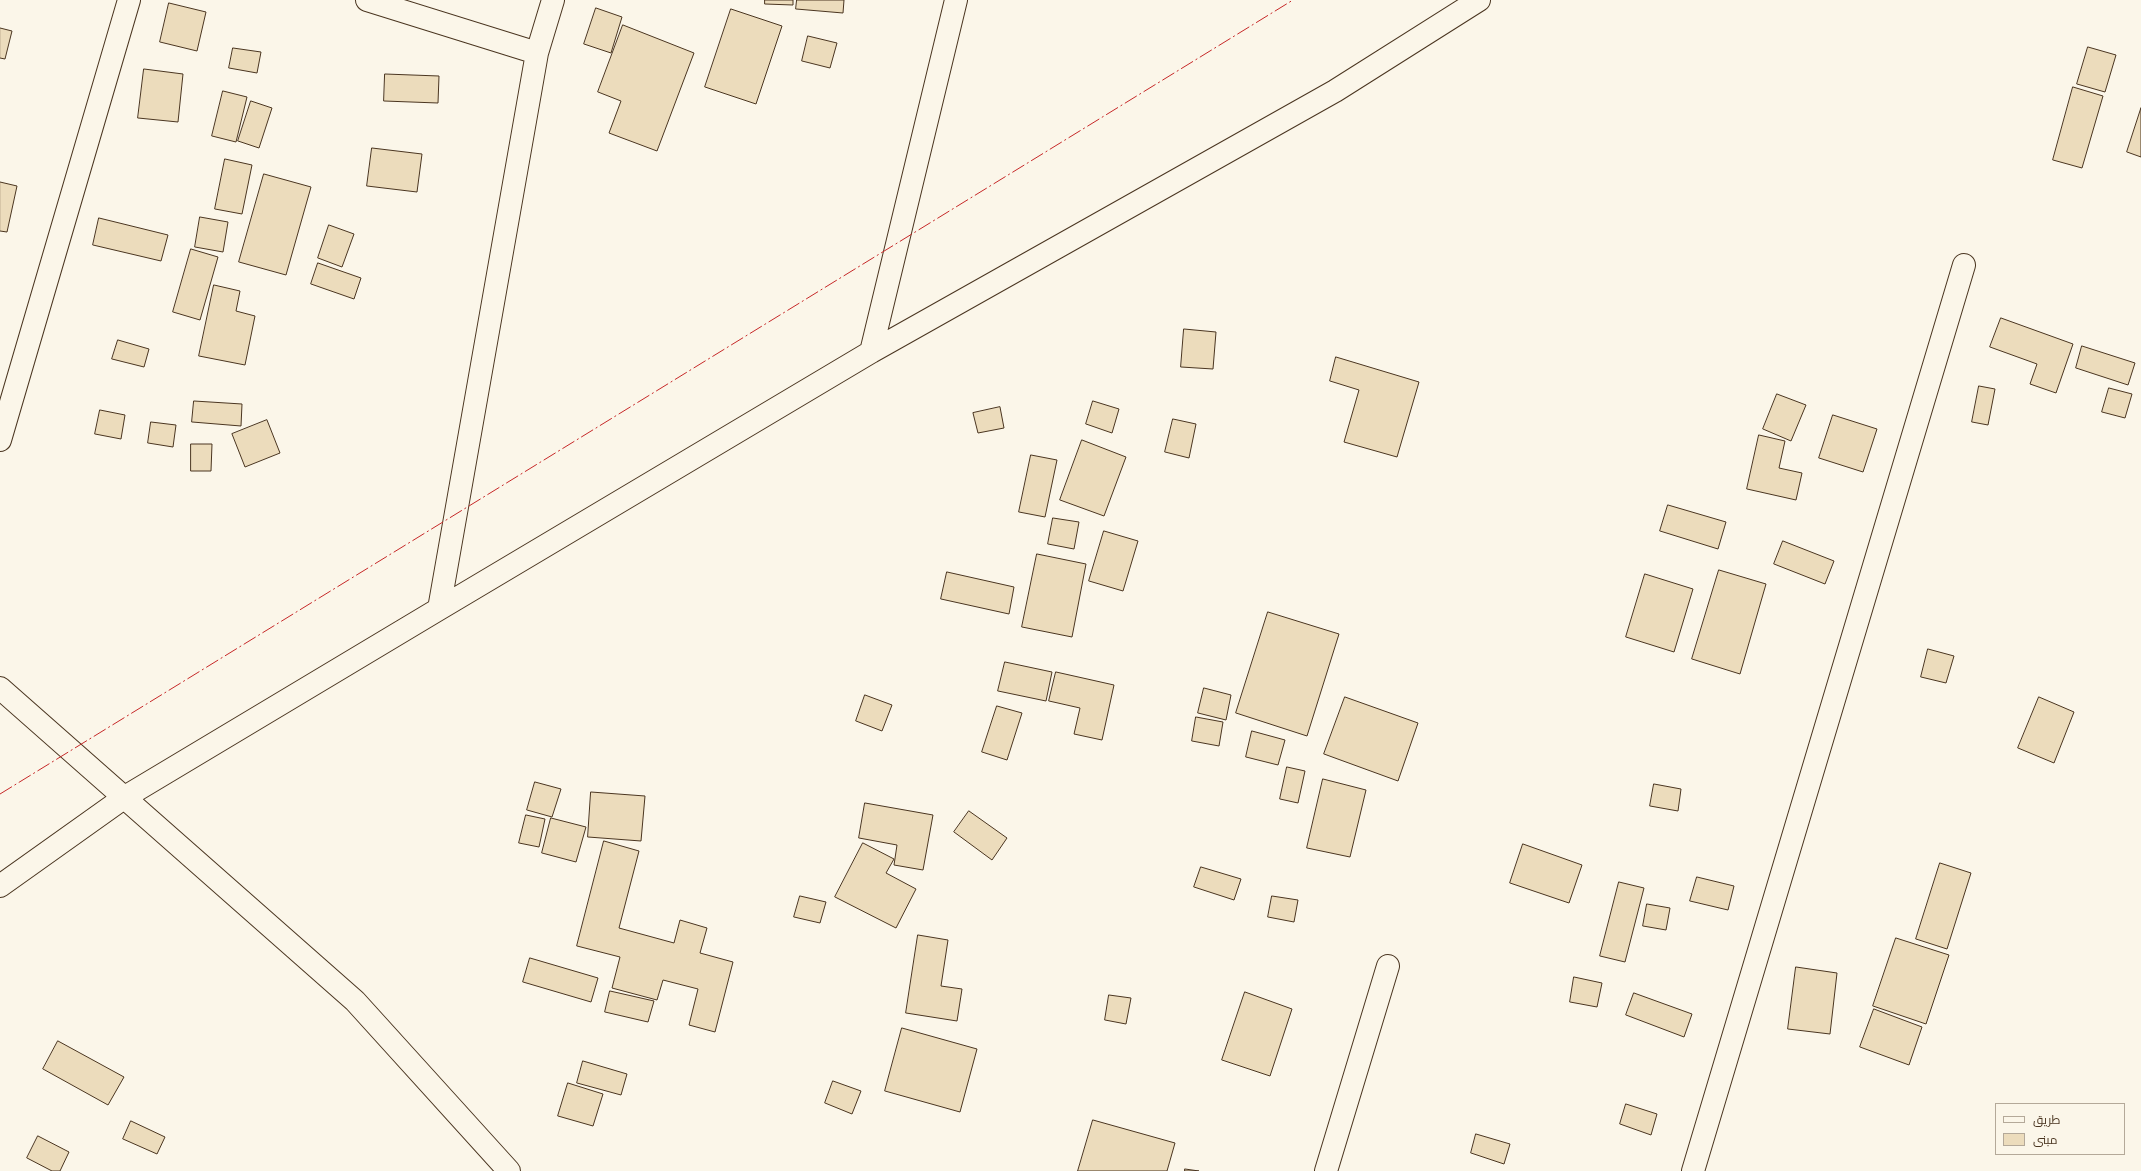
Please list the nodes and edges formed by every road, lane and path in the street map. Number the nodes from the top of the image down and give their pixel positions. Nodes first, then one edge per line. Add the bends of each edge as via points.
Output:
1 (129, 0) edge
2 (367, 0) edge
3 (553, 0) edge
4 (956, 0) edge
5 (1479, 0) edge
6 (537, 53) junction
7 (1964, 265) dead end
8 (871, 352) junction
9 (0, 440) edge
10 (439, 609) junction
11 (0, 688) edge
12 (125, 797) junction
13 (0, 886) edge
14 (1388, 966) dead end
15 (509, 1171) edge
16 (1326, 1171) edge
17 (1693, 1171) edge

1 - 9 street
2 - 6 street
3 - 6 street
4 - 8 street
5 - 8 street via 1335,91
6 - 10 street
7 - 17 street
8 - 10 street
10 - 12 street
11 - 12 street
12 - 13 street
12 - 15 street via 355,1001
14 - 16 street

